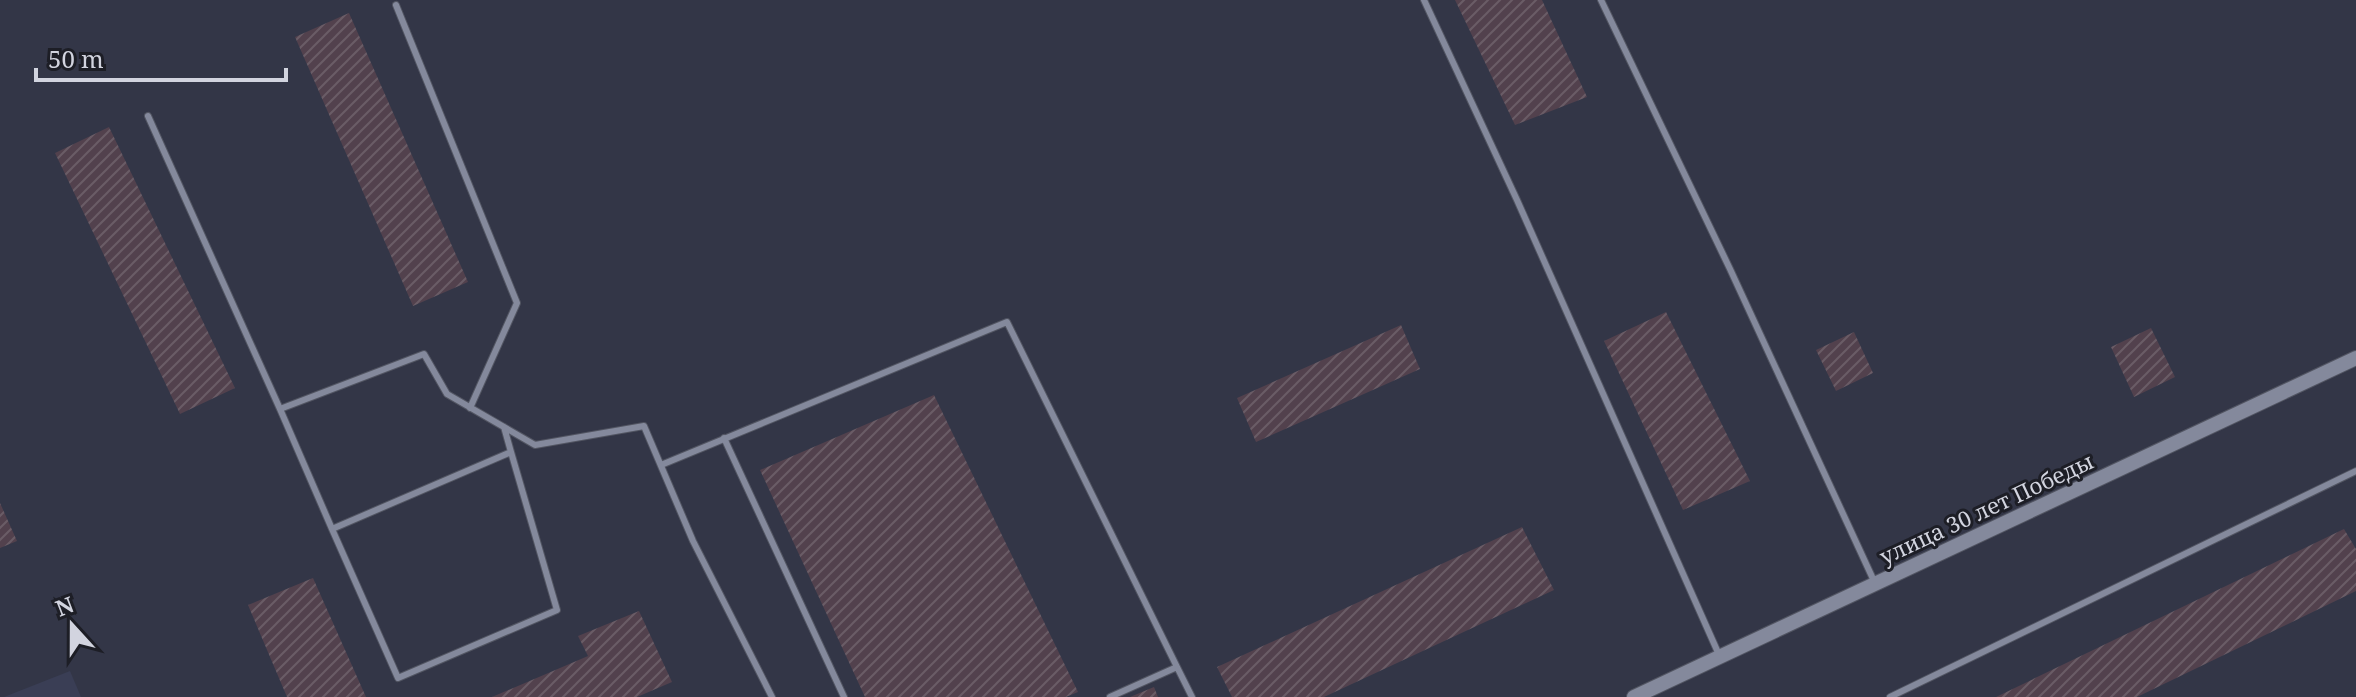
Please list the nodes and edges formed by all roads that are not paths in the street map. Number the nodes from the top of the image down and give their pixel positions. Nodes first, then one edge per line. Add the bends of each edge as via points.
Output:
1 (1424, 0) edge
2 (1601, 0) edge
3 (396, 5) dead end
4 (148, 116) dead end
5 (2356, 358) edge
6 (470, 408) junction
7 (280, 409) junction
8 (504, 427) junction
9 (724, 438) junction
10 (511, 452) junction
11 (661, 465) junction
12 (2356, 471) edge
13 (332, 529) junction
14 (1876, 585) junction
15 (1720, 657) junction
16 (1177, 667) junction
17 (1666, 690) edge
18 (772, 697) edge
19 (844, 697) edge
20 (1110, 697) edge
21 (1192, 697) edge
22 (1634, 697) edge
23 (1890, 697) edge

1 - 15 lane
2 - 14 lane
3 - 6 lane via 517,303
4 - 7 lane
5 - 14 street, улица 30 лет Победы
6 - 7 lane via 447,394 424,354
6 - 8 lane
7 - 13 lane
8 - 10 lane
8 - 11 lane via 535,445 644,426
9 - 11 lane
9 - 16 lane via 1007,322
9 - 19 lane
10 - 13 lane
10 - 13 lane via 557,610 500,635 398,678
11 - 18 lane
12 - 23 lane
14 - 15 street, улица 30 лет Победы
15 - 17 street, улица 30 лет Победы
16 - 20 lane
16 - 21 lane
17 - 22 street, улица 30 лет Победы

